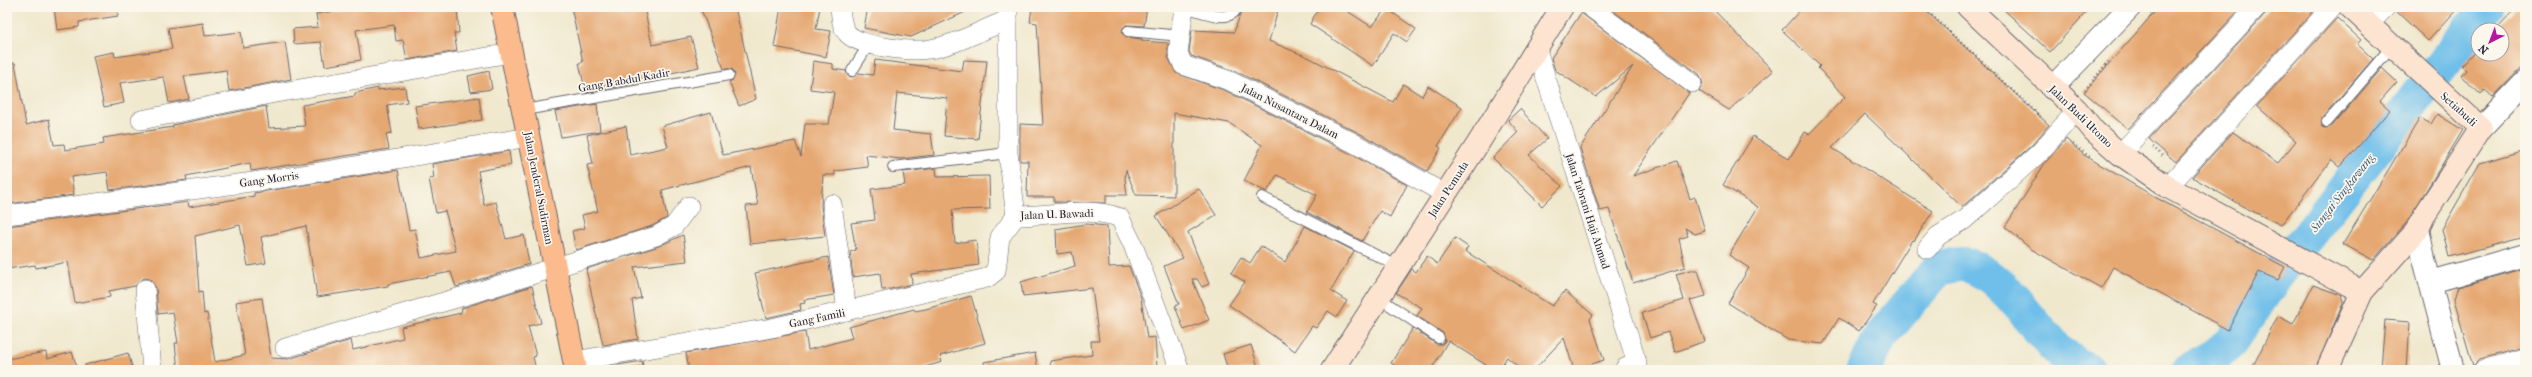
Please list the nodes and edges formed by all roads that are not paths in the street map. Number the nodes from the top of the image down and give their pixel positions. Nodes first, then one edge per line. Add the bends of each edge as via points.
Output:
1 (502, 7) edge
2 (840, 7) edge
3 (1184, 7) edge
4 (1237, 7) edge
5 (1562, 7) edge
6 (1590, 7) edge
7 (1968, 7) edge
8 (2257, 7) edge
9 (2332, 7) edge
10 (2350, 7) edge
11 (2386, 7) edge
12 (2121, 10) edge
13 (1008, 13) edge
14 (2369, 24) junction
15 (1128, 31) dead end
16 (1180, 36) junction
17 (869, 44) junction
18 (1536, 47) junction
19 (2397, 51) junction
20 (511, 53) junction
21 (852, 71) dead end
22 (729, 74) dead end
23 (2525, 82) edge
24 (1692, 83) dead end
25 (2052, 88) junction
26 (524, 110) junction
27 (2077, 110) junction
28 (140, 120) dead end
29 (2327, 122) dead end
30 (2482, 128) junction
31 (529, 136) junction
32 (1008, 153) junction
33 (2120, 154) junction
34 (893, 167) dead end
35 (2168, 187) junction
36 (1445, 194) junction
37 (1262, 197) dead end
38 (832, 204) dead end
39 (689, 206) dead end
40 (7, 215) edge
41 (1016, 216) junction
42 (2418, 229) junction
43 (1927, 249) dead end
44 (2525, 255) edge
45 (1398, 267) junction
46 (555, 268) junction
47 (2431, 282) junction
48 (145, 289) dead end
49 (2362, 292) junction
50 (1379, 298) junction
51 (847, 311) junction
52 (1439, 338) dead end
53 (285, 348) dead end
54 (2525, 358) edge
55 (575, 366) edge
56 (1626, 369) edge
57 (152, 370) edge
58 (1180, 370) edge
59 (1332, 370) edge
60 (2327, 370) edge
61 (2453, 370) edge
62 (2483, 370) edge

1 - 20 main road, Jalan Jenderal Sudirman
2 - 17 street via 841,21 846,32 860,43
3 - 4 lane via 1226,17 1233,14
3 - 16 street, Jalan Nusantara Dalam
5 - 18 main road, Jalan Pemuda
6 - 24 street
7 - 25 main road, Jalan Budi Utomo
8 - 33 street
9 - 35 street
10 - 14 main road, Setiabudi
11 - 14 street
12 - 25 street
13 - 17 street via 929,49
13 - 32 street, Jalan U. Bawadi
14 - 19 main road, Setiabudi
15 - 16 lane
16 - 36 street, Jalan Nusantara Dalam via 1178,53 1183,65 1230,81 1352,142
17 - 21 lane
18 - 36 main road, Jalan Pemuda
18 - 56 street, Jalan Tabrani Haji Ahmad via 1637,363
19 - 29 lane
19 - 30 main road, Setiabudi
20 - 26 main road, Jalan Jenderal Sudirman
20 - 28 street via 270,94
22 - 26 lane, Gang B abdul Kadir
23 - 30 street
25 - 27 main road, Jalan Budi Utomo
26 - 31 main road, Jalan Jenderal Sudirman
27 - 33 main road, Jalan Budi Utomo via 2094,132
27 - 43 street via 2040,152 1964,220 1938,236
30 - 42 main road, Setiabudi
31 - 40 street, Gang Morris via 289,177
31 - 46 main road, Jalan Jenderal Sudirman
32 - 34 lane
32 - 41 street, Jalan U. Bawadi
33 - 35 main road, Jalan Budi Utomo
35 - 49 main road, Jalan Budi Utomo
36 - 45 main road, Jalan Pemuda
37 - 45 lane
38 - 51 street
39 - 46 street via 674,226 656,236
41 - 51 street, Gang Famili via 1000,237 996,271 992,275 946,289
41 - 58 street, Jalan U. Bawadi via 1091,212 1120,218 1133,245
42 - 47 street
42 - 49 main road, Setiabudi
44 - 47 street
45 - 50 main road, Jalan Pemuda
46 - 53 street
46 - 55 main road, Jalan Jenderal Sudirman
47 - 61 street
48 - 57 street
49 - 60 main road, Setiabudi
50 - 52 lane
50 - 59 main road, Jalan Pemuda
51 - 55 street, Gang Famili
54 - 62 street

